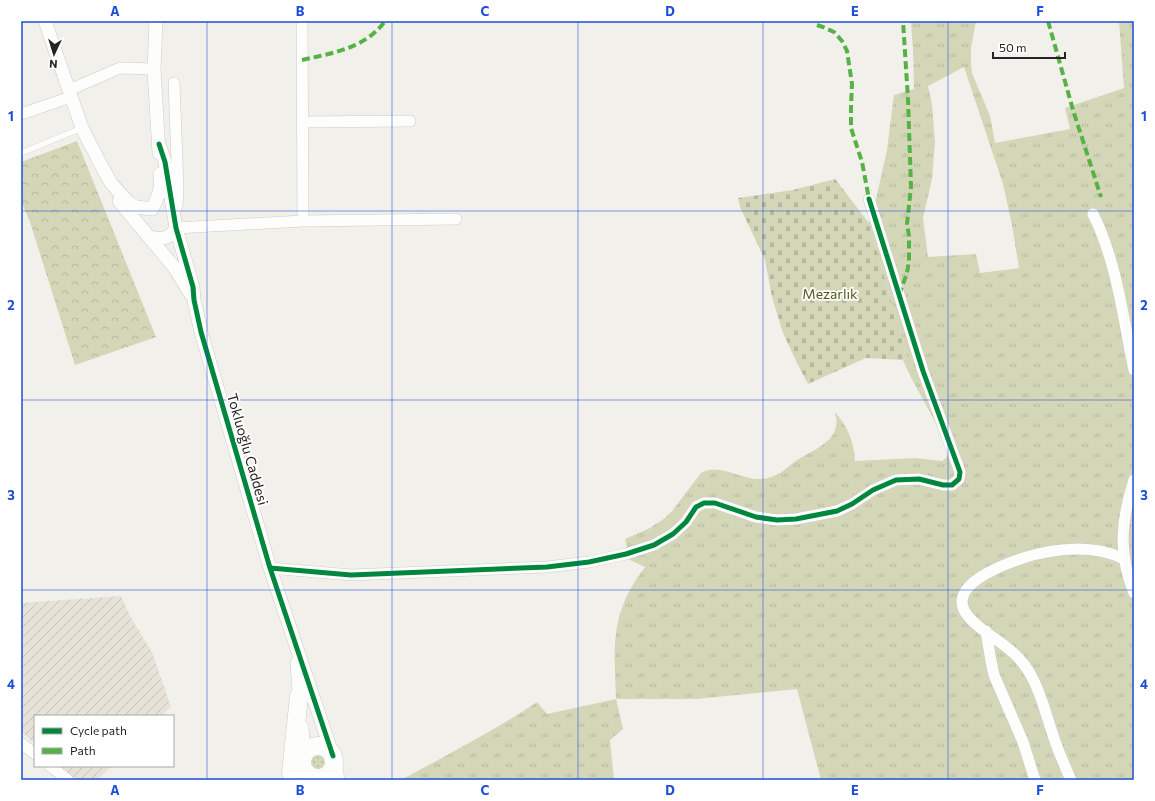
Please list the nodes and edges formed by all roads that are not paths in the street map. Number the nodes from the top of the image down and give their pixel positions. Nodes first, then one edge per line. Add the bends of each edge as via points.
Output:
1 (45, 21) edge
2 (156, 21) edge
3 (302, 21) edge
4 (154, 69) junction
5 (174, 83) dead end
6 (70, 94) junction
7 (21, 114) edge
8 (410, 121) dead end
9 (302, 122) junction
10 (82, 128) junction
11 (159, 144) junction
12 (21, 152) edge
13 (111, 183) junction
14 (869, 199) dead end
15 (152, 209) junction
16 (174, 214) junction
17 (1093, 214) dead end
18 (456, 219) dead end
19 (303, 221) junction
20 (176, 228) junction
21 (146, 233) junction
22 (194, 300) junction
23 (1134, 370) edge
24 (1134, 480) edge
25 (1127, 563) edge
26 (270, 568) junction
27 (1134, 593) edge
28 (986, 631) junction
29 (296, 646) junction
30 (299, 696) junction
31 (21, 743) edge
32 (34, 753) edge
33 (304, 755) junction
34 (334, 758) junction
35 (51, 767) edge
36 (287, 778) edge
37 (318, 779) edge
38 (68, 780) edge
39 (338, 780) edge
40 (1034, 780) edge
41 (1071, 780) edge

1 - 6 street
2 - 4 street, Tokluoğlu Caddesi
3 - 9 street
4 - 6 street via 120,68
4 - 11 street, Tokluoğlu Caddesi
5 - 16 street via 178,188
6 - 7 street
6 - 10 street
8 - 9 street
9 - 19 street
10 - 12 lane
10 - 13 street
11 - 15 street, Tokluoğlu Caddesi via 161,189
11 - 16 street, Tokluoğlu Caddesi via 165,162
13 - 15 street via 132,205
13 - 21 street via 116,197
14 - 26 street via 923,371 960,472 959,479 954,484 943,485 919,479 896,480 873,490 837,512 796,520 756,517 715,503 704,503 696,507 676,531 654,545 608,559 568,565 351,575
15 - 16 street
15 - 21 street via 146,216
16 - 20 street, Tokluoğlu Caddesi
17 - 23 street via 1111,262
18 - 19 street
19 - 20 street
20 - 21 street via 165,238 158,239
20 - 22 street, Tokluoğlu Caddesi via 193,287
21 - 22 street via 174,267
22 - 26 street, Tokluoğlu Caddesi via 207,354
24 - 25 street via 1124,520
25 - 27 street
25 - 28 street via 1115,555 1100,551 1056,550 991,571 967,589 962,601 963,610 969,619
26 - 29 street, Tokluoğlu Caddesi
28 - 40 street via 994,675 1021,736
28 - 41 street via 1015,654 1032,676
29 - 30 street
29 - 34 street, Tokluoğlu Caddesi
30 - 33 street
30 - 36 highway
31 - 32 street
33 - 34 highway via 310,748 321,746 330,751
33 - 36 highway
33 - 37 highway via 304,771
34 - 37 highway via 332,771
34 - 39 street, Tokluoğlu Caddesi
35 - 38 street

